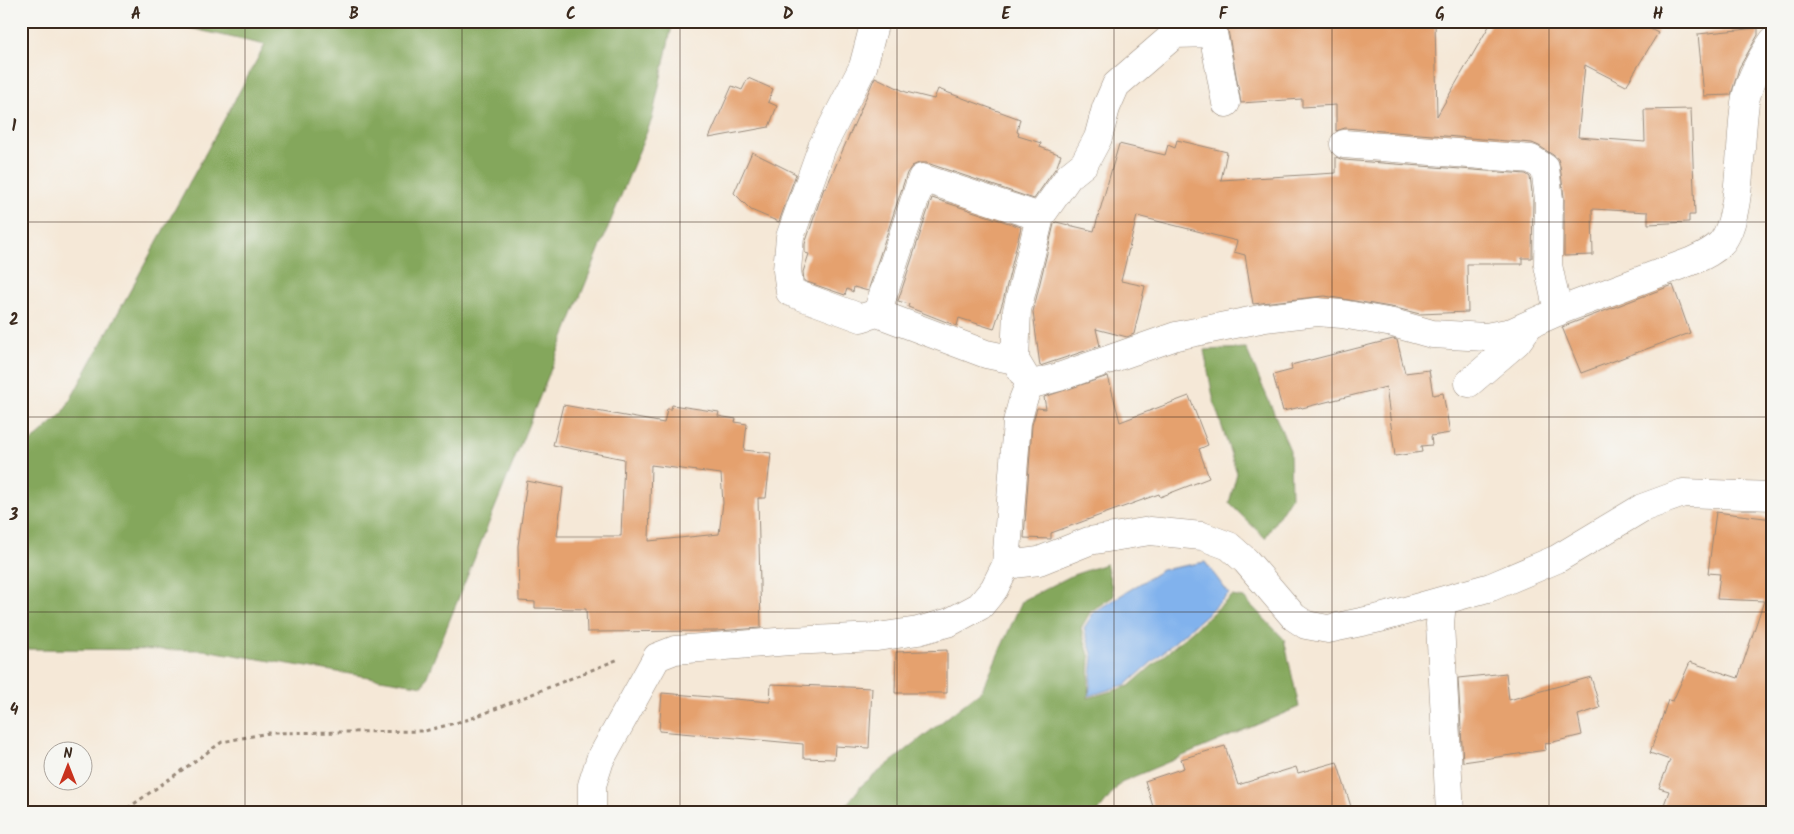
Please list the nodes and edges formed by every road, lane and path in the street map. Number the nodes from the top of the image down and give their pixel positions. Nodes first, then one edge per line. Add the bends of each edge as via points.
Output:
1 (875, 21) edge
2 (1177, 28) edge
3 (1773, 42) edge
4 (1226, 103) dead end
5 (1344, 144) dead end
6 (1040, 218) junction
7 (1558, 312) junction
8 (877, 313) junction
9 (1530, 323) junction
10 (1015, 360) junction
11 (1470, 383) dead end
12 (1029, 385) junction
13 (1773, 496) edge
14 (1006, 565) junction
15 (1442, 601) junction
16 (657, 658) junction
17 (121, 813) edge
18 (592, 813) edge
19 (1450, 813) edge

1 - 8 street via 863,67 822,147 790,237 786,270 790,292 861,318
2 - 4 street via 1213,33
2 - 6 street via 1116,85 1098,138 1084,164 1069,176
3 - 7 street via 1753,75 1746,97 1735,207 1731,226 1722,242 1692,261
5 - 7 street via 1531,159 1545,168 1549,199 1548,265
6 - 8 street via 922,178
6 - 10 street via 1017,310
7 - 9 street
8 - 10 street via 986,354
9 - 11 street via 1517,342
9 - 12 street via 1512,332 1486,337 1459,337 1342,314 1317,312 1265,318 1176,336
10 - 12 street
12 - 14 street via 1017,422
13 - 15 street via 1683,493 1642,508 1557,559 1491,587
14 - 15 street via 1039,561 1090,541 1150,531 1202,536 1229,546 1306,625 1328,629
14 - 16 street via 994,589 980,606 950,622 918,631 877,637 675,650
15 - 19 street via 1440,624
16 - 17 path via 619,659 470,719 424,731 268,733 222,742
16 - 18 street via 600,760 592,785

